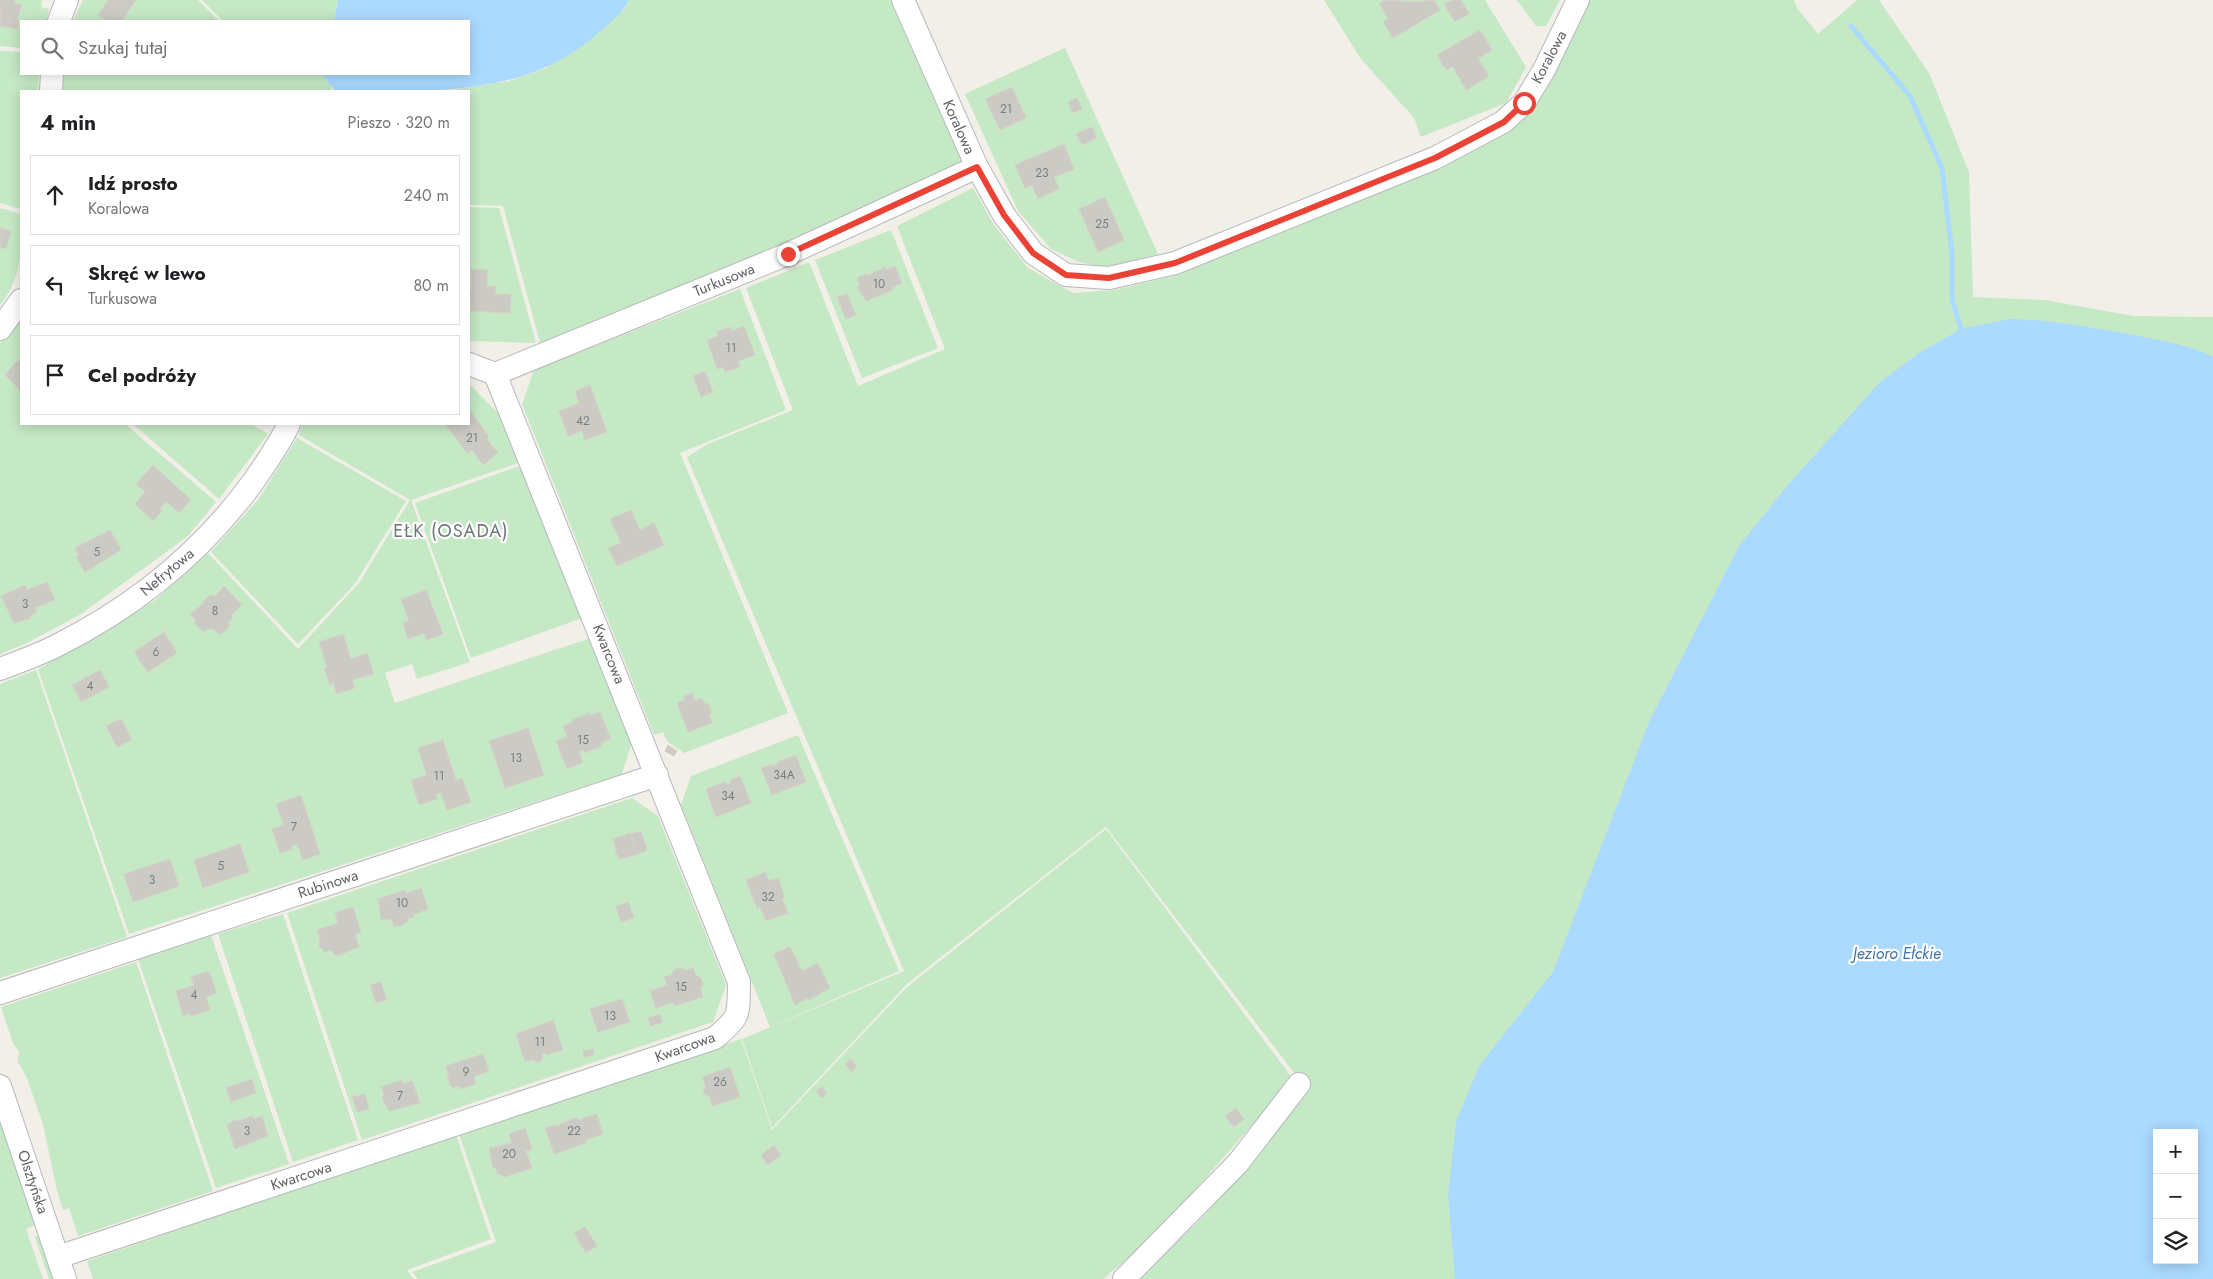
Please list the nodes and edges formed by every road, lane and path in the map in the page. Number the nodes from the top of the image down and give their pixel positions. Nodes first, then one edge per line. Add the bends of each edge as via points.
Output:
1 (68, 0) edge
2 (903, 0) edge
3 (1578, 0) edge
4 (59, 20) edge
5 (52, 75) edge
6 (50, 90) edge
7 (977, 167) junction
8 (20, 301) edge
9 (0, 329) edge
10 (470, 364) edge
11 (495, 374) junction
12 (289, 425) edge
13 (0, 670) edge
14 (657, 775) junction
15 (0, 993) edge
16 (1300, 1084) dead end
17 (0, 1086) edge
18 (58, 1257) junction
19 (65, 1279) edge
20 (1124, 1279) edge

1 - 4 street
2 - 7 street, Koralowa
3 - 7 street, Koralowa via 1524,103 1504,122 1435,158 1175,263 1109,278 1066,275 1033,253 1004,215
5 - 6 street
7 - 11 street, Turkusowa via 788,254
8 - 9 street
10 - 11 street
11 - 14 street, Kwarcowa
12 - 13 street, Nefrytowa via 280,444 240,500 212,533 171,571 126,606 56,646
14 - 15 street, Rubinowa
14 - 18 street, Kwarcowa via 739,982 738,1014 716,1038
16 - 20 street via 1238,1163
17 - 18 street, Olsztyńska
18 - 19 street, Olsztyńska

